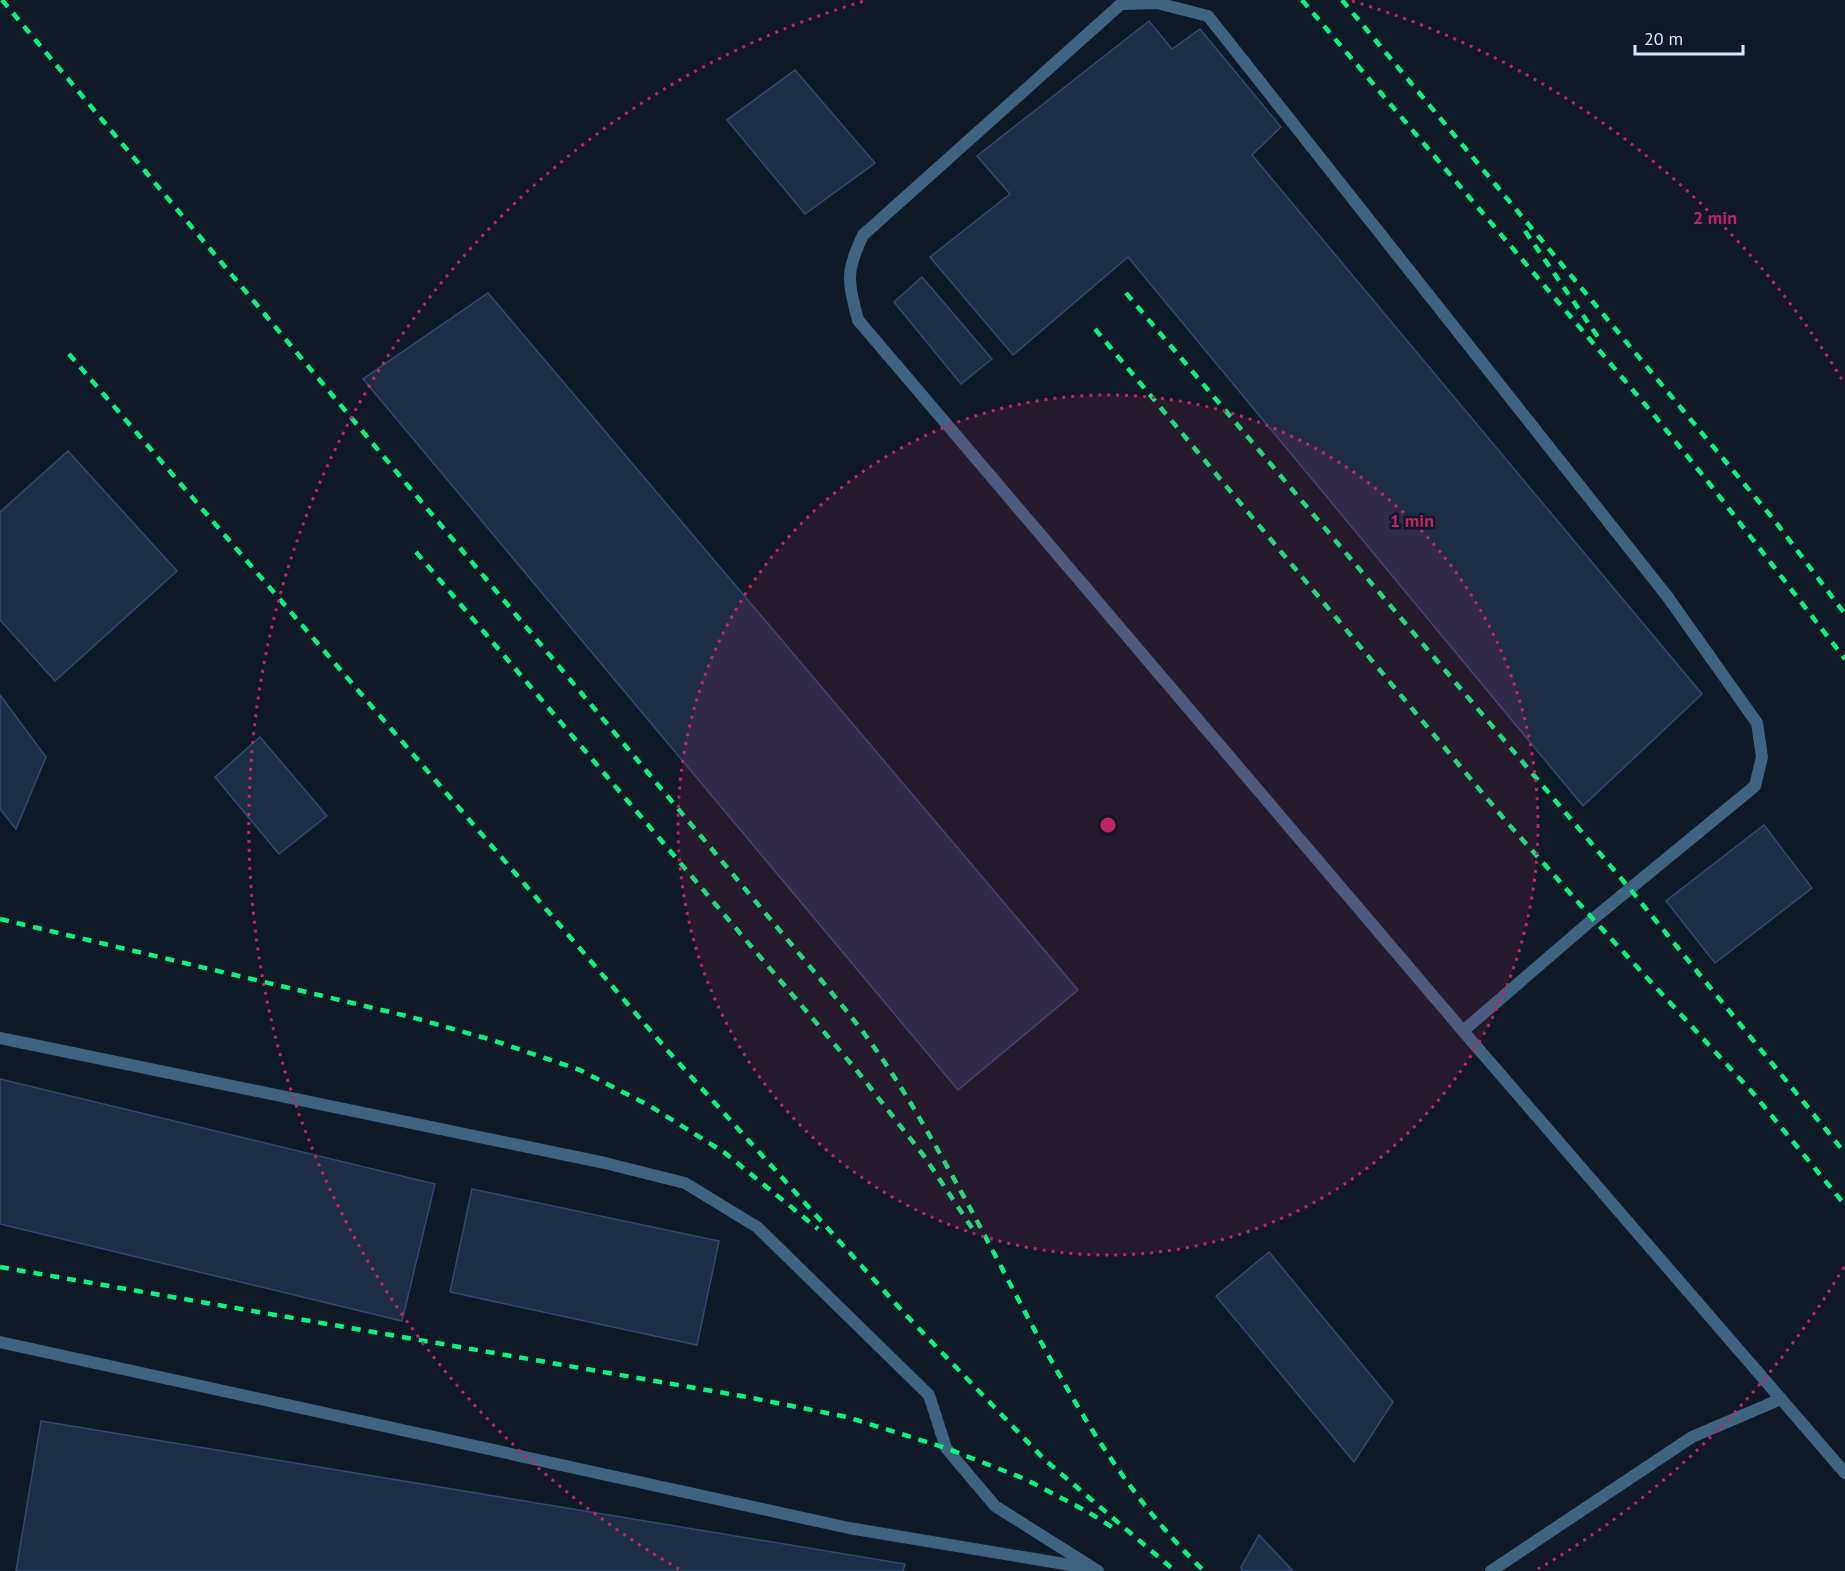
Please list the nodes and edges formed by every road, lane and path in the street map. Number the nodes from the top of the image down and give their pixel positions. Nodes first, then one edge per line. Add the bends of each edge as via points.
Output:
1 (1120, 2) edge
2 (1463, 1031) junction
3 (0, 1038) edge
4 (0, 1342) edge
5 (1781, 1399) junction
6 (1845, 1473) edge
7 (1096, 1570) edge
8 (1491, 1571) edge

1 - 2 lane via 863,235 851,261 849,286 858,320
1 - 2 lane via 1157,3 1208,16 1667,596 1757,723 1762,757 1755,786
2 - 5 lane
3 - 7 lane via 685,1183 757,1227 929,1395 946,1448 995,1506
4 - 7 lane via 849,1528
5 - 6 lane
5 - 8 lane via 1692,1437

